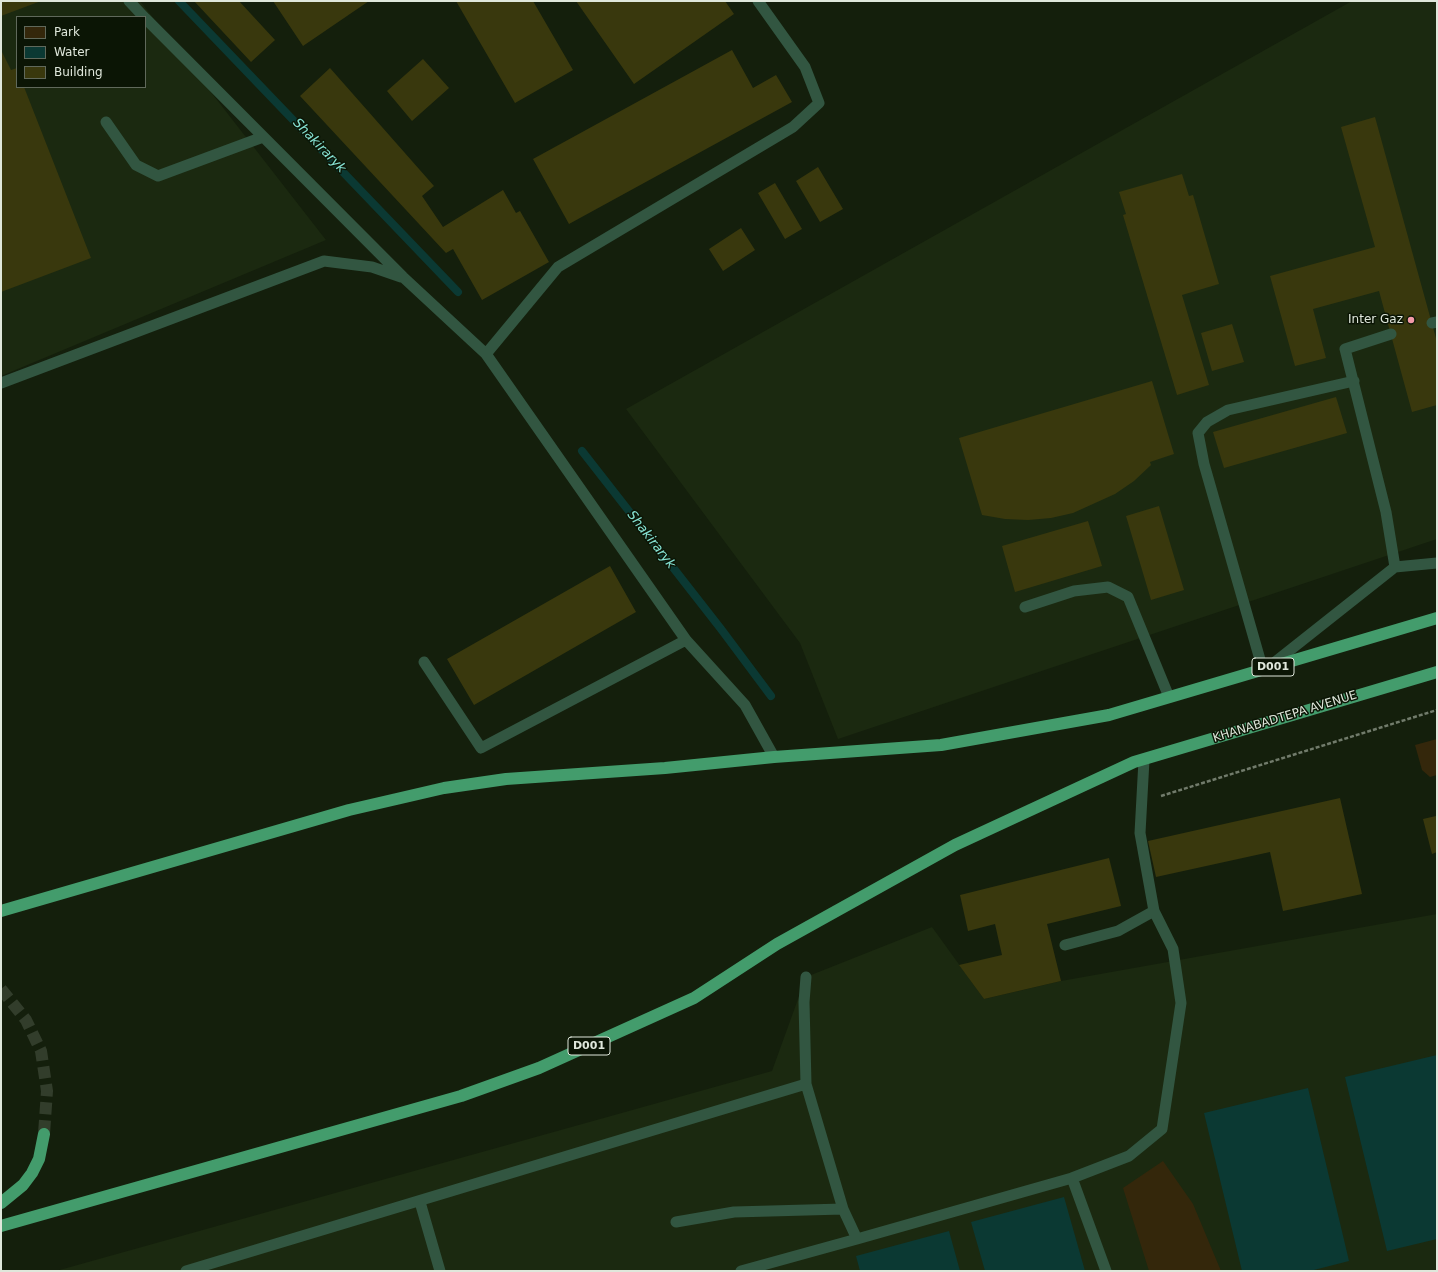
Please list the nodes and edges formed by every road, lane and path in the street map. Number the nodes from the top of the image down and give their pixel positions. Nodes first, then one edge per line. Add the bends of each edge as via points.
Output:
1 (129, 1) edge
2 (758, 1) edge
3 (144, 16) edge
4 (146, 18) edge
5 (106, 122) dead end
6 (263, 137) junction
7 (403, 278) junction
8 (1391, 334) dead end
9 (486, 354) junction
10 (1354, 381) junction
11 (1, 383) edge
12 (1437, 563) edge
13 (1395, 567) junction
14 (1025, 607) dead end
15 (1437, 618) edge
16 (686, 640) junction
17 (424, 662) dead end
18 (1266, 669) junction
19 (1437, 672) edge
20 (1169, 697) junction
21 (1437, 710) edge
22 (774, 757) junction
23 (1139, 761) junction
24 (1142, 802) junction
25 (1, 911) edge
26 (1154, 911) junction
27 (1065, 945) dead end
28 (806, 977) dead end
29 (806, 1084) junction
30 (44, 1134) tunnel mouth
31 (1072, 1178) junction
32 (420, 1202) junction
33 (1, 1203) edge
34 (843, 1209) junction
35 (676, 1222) dead end
36 (1, 1226) edge
37 (857, 1239) junction
38 (186, 1271) edge
39 (440, 1271) edge
40 (741, 1271) edge
41 (1106, 1271) edge

1 - 3 lane
2 - 9 lane via 805,67 819,103 793,127 558,267
4 - 6 lane
5 - 6 lane via 136,165 158,176
6 - 7 lane
7 - 9 lane
7 - 11 lane via 372,267 324,261
8 - 10 lane via 1345,349
9 - 16 lane
10 - 13 lane via 1386,512
10 - 18 lane via 1228,410 1207,422 1198,433 1204,464
12 - 13 lane
13 - 18 lane
14 - 20 lane via 1074,591 1108,587 1128,597
15 - 18 highway, D001
16 - 17 lane via 481,748
16 - 22 lane via 745,705
18 - 20 highway, D001
19 - 23 highway, KHANABADTEPA AVENUE / D001
20 - 22 highway, D001 via 1109,715 941,745
21 - 24 path
22 - 25 highway, D001 via 665,768 506,779 444,788 349,810
23 - 24 lane
23 - 36 highway, D001 via 955,844 777,944 694,998 539,1068 461,1096
24 - 26 lane via 1140,832
26 - 27 lane via 1118,931
26 - 31 lane via 1173,949 1181,1003 1162,1129 1129,1156
28 - 29 lane
29 - 32 lane
29 - 34 lane
30 - 33 highway via 39,1159 32,1173 23,1185
31 - 37 lane
31 - 41 lane
32 - 38 lane
32 - 39 lane
34 - 35 lane via 734,1212
34 - 37 lane
37 - 40 lane

